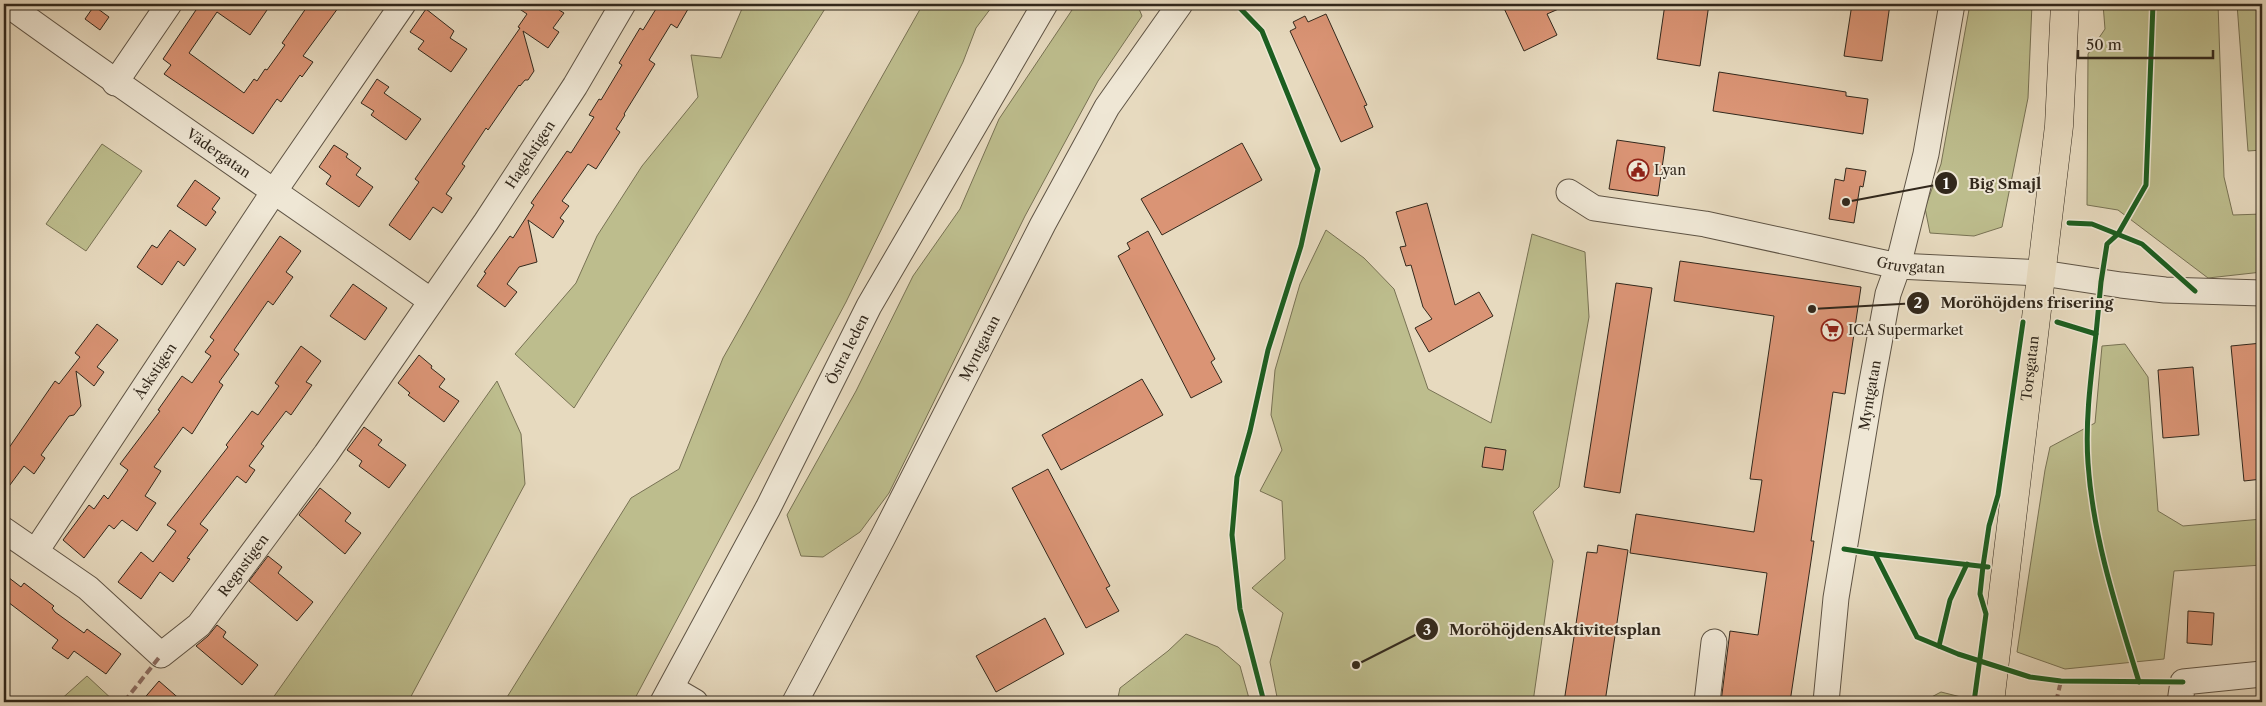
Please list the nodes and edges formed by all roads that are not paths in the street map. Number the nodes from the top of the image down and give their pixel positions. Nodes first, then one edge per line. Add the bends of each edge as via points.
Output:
1 (7, 4) edge
2 (170, 4) edge
3 (403, 4) edge
4 (623, 4) edge
5 (1045, 4) edge
6 (1180, 4) edge
7 (1952, 4) edge
8 (2065, 4) edge
9 (115, 83) junction
10 (276, 190) junction
11 (1569, 192) dead end
12 (1898, 266) junction
13 (2042, 273) junction
14 (2262, 293) edge
15 (431, 301) junction
16 (4, 530) edge
17 (36, 551) junction
18 (1714, 642) dead end
19 (2262, 674) edge
20 (2181, 692) edge
21 (667, 695) edge
22 (695, 702) edge
23 (795, 702) edge
24 (1707, 702) edge
25 (1826, 702) edge
26 (1990, 702) edge

1 - 9 street, Vädergatan
2 - 9 street
3 - 10 street
4 - 15 street, Hagelstigen via 570,94
5 - 21 street, Östra leden via 869,306 768,508
6 - 23 street, Myntgatan via 1107,107
7 - 12 street, Myntgatan via 1926,154
8 - 13 main road, Torsgatan via 2058,126
9 - 10 street, Vädergatan
10 - 15 street, Vädergatan
10 - 17 street, Åskstigen
11 - 12 street, Gruvgatan via 1594,208 1705,224 1738,241
12 - 13 street, Gruvgatan
12 - 25 street, Myntgatan via 1888,294 1838,588
13 - 14 street, Gruvgatan via 2147,288
13 - 26 main road, Torsgatan
15 - 17 street, Regnstigen via 320,461 199,625 162,655 88,588
16 - 17 street, Regnstigen
18 - 24 street
19 - 20 street
21 - 22 street

